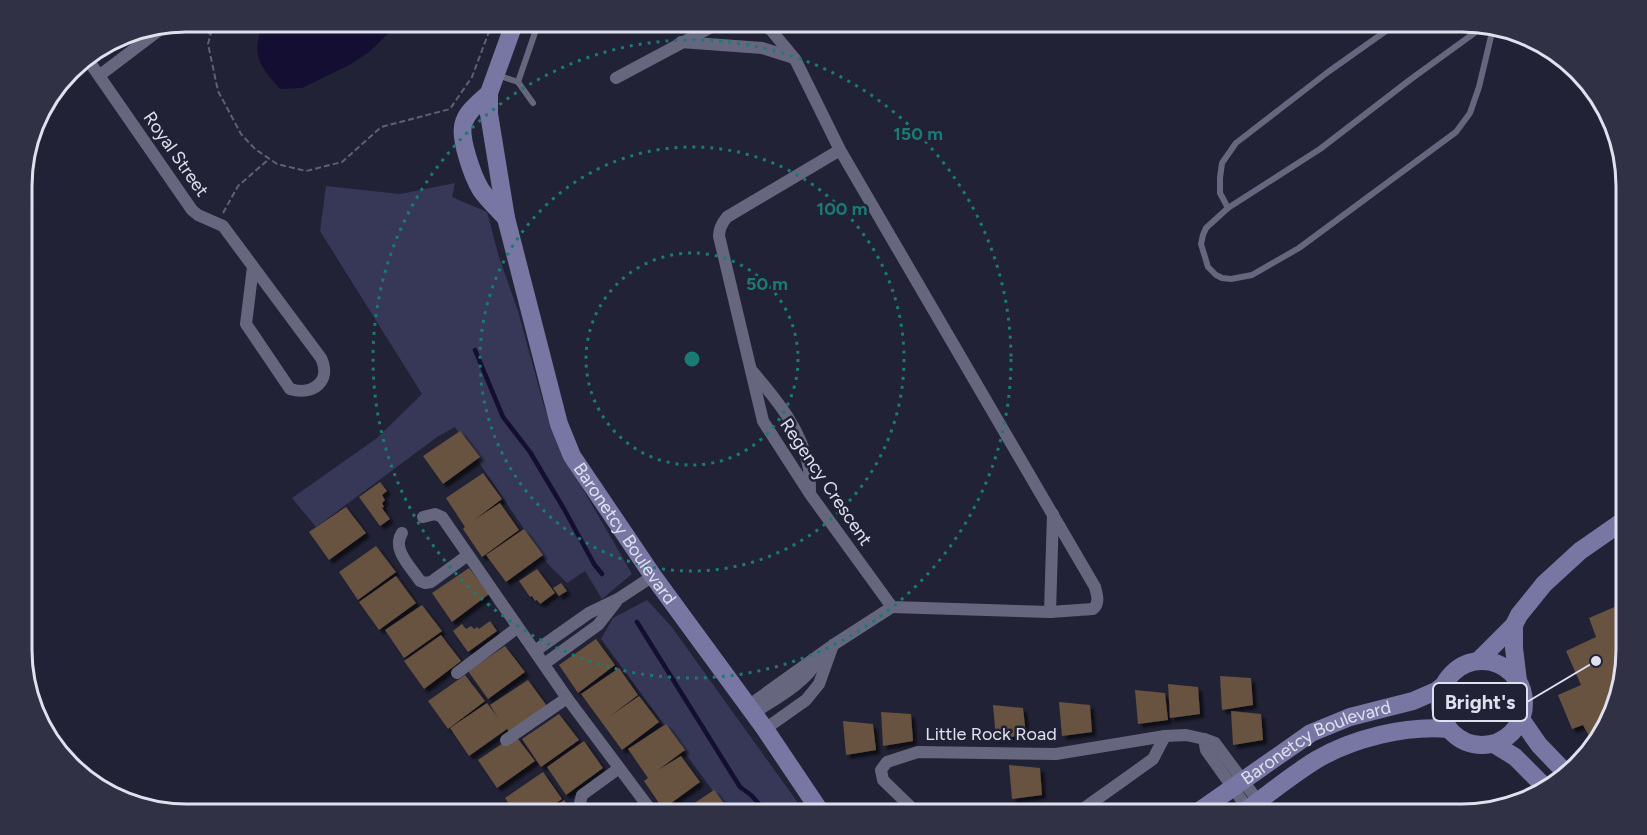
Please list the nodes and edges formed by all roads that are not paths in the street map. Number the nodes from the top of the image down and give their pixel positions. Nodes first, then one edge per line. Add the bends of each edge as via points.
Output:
1 (511, 32) edge
2 (535, 32) edge
3 (701, 32) edge
4 (773, 32) edge
5 (1384, 32) edge
6 (1475, 32) edge
7 (1492, 34) edge
8 (153, 35) edge
9 (681, 42) junction
10 (795, 59) junction
11 (92, 64) edge
12 (100, 75) junction
13 (496, 75) junction
14 (616, 78) dead end
15 (518, 82) junction
16 (489, 93) junction
17 (533, 103) dead end
18 (840, 150) junction
19 (1228, 208) junction
20 (506, 218) junction
21 (251, 263) junction
22 (751, 370) junction
23 (810, 494) junction
24 (1053, 513) junction
25 (423, 517) dead end
26 (1616, 526) edge
27 (402, 533) dead end
28 (468, 555) junction
29 (653, 576) junction
30 (618, 599) junction
31 (892, 607) junction
32 (1050, 612) junction
33 (1514, 625) junction
34 (517, 628) junction
35 (833, 645) junction
36 (535, 651) junction
37 (1478, 662) junction
38 (543, 664) junction
39 (457, 673) dead end
40 (1518, 681) junction
41 (1445, 684) junction
42 (567, 698) junction
43 (751, 710) junction
44 (1521, 719) junction
45 (765, 729) junction
46 (1449, 729) junction
47 (1165, 736) junction
48 (506, 740) dead end
49 (1494, 744) junction
50 (1560, 767) edge
51 (618, 769) junction
52 (1540, 782) edge
53 (1237, 783) junction
54 (907, 803) edge
55 (1091, 803) edge
56 (1210, 803) edge
57 (1247, 803) edge
58 (1256, 803) edge
59 (580, 804) edge
60 (646, 804) edge
61 (815, 804) edge

1 - 13 street, Baronetcy Boulevard
2 - 15 lane
3 - 9 street
4 - 10 street
5 - 19 lane via 1236,143 1222,163 1220,178 1220,193
6 - 19 lane via 1320,149
7 - 19 lane via 1470,113 1456,132 1299,248 1245,278 1216,275 1208,267 1201,244 1206,228
8 - 12 street
9 - 10 street via 762,48
9 - 14 street
10 - 18 street
11 - 12 street, Royal Street
12 - 21 street, Royal Street via 192,210 223,226
13 - 15 lane
13 - 16 street, Baronetcy Boulevard
15 - 17 lane
16 - 20 street, Baronetcy Boulevard
16 - 20 street, Baronetcy Boulevard via 468,115 490,200
18 - 22 street, Regency Crescent via 727,217 721,225 719,236
18 - 24 street
20 - 29 street, Baronetcy Boulevard via 559,424 572,456
21 - 21 street, Royal Street via 325,365 320,383 309,391 291,389 246,324
22 - 23 street, Regency Crescent via 764,421
22 - 23 street via 793,425 806,455
23 - 31 street, Regency Crescent
24 - 32 street
24 - 32 street via 1098,599 1093,609
25 - 28 street via 442,517
26 - 33 street via 1580,551 1544,584
27 - 28 street via 398,548 422,582 431,582
28 - 34 street
29 - 30 street
29 - 43 street, Baronetcy Boulevard
30 - 36 street via 589,613
30 - 38 street via 598,625
31 - 32 street
31 - 35 street
33 - 37 street
33 - 40 street
34 - 36 street
34 - 39 street
35 - 43 street via 795,684
35 - 45 street via 819,684 806,700
36 - 38 street
37 - 40 street via 1500,665
37 - 41 street via 1458,669
38 - 42 street
40 - 44 street via 1525,702
41 - 46 street via 1441,708
41 - 53 street, Baronetcy Boulevard via 1413,701 1317,730
42 - 48 street
42 - 51 street
43 - 45 street, Baronetcy Boulevard
44 - 49 street via 1511,735
44 - 50 street
45 - 61 street, Baronetcy Boulevard
46 - 49 street via 1467,743
46 - 58 street, Baronetcy Boulevard via 1407,730 1343,747 1311,764
47 - 53 street, Little Rock Road via 1204,739 1206,750
47 - 54 street, Little Rock Road via 1056,754 918,752 887,762 881,770 883,780
47 - 55 street via 1153,759
49 - 52 street via 1515,757
51 - 59 street via 582,795
51 - 60 street
53 - 56 street, Baronetcy Boulevard
53 - 57 street, Little Rock Road

